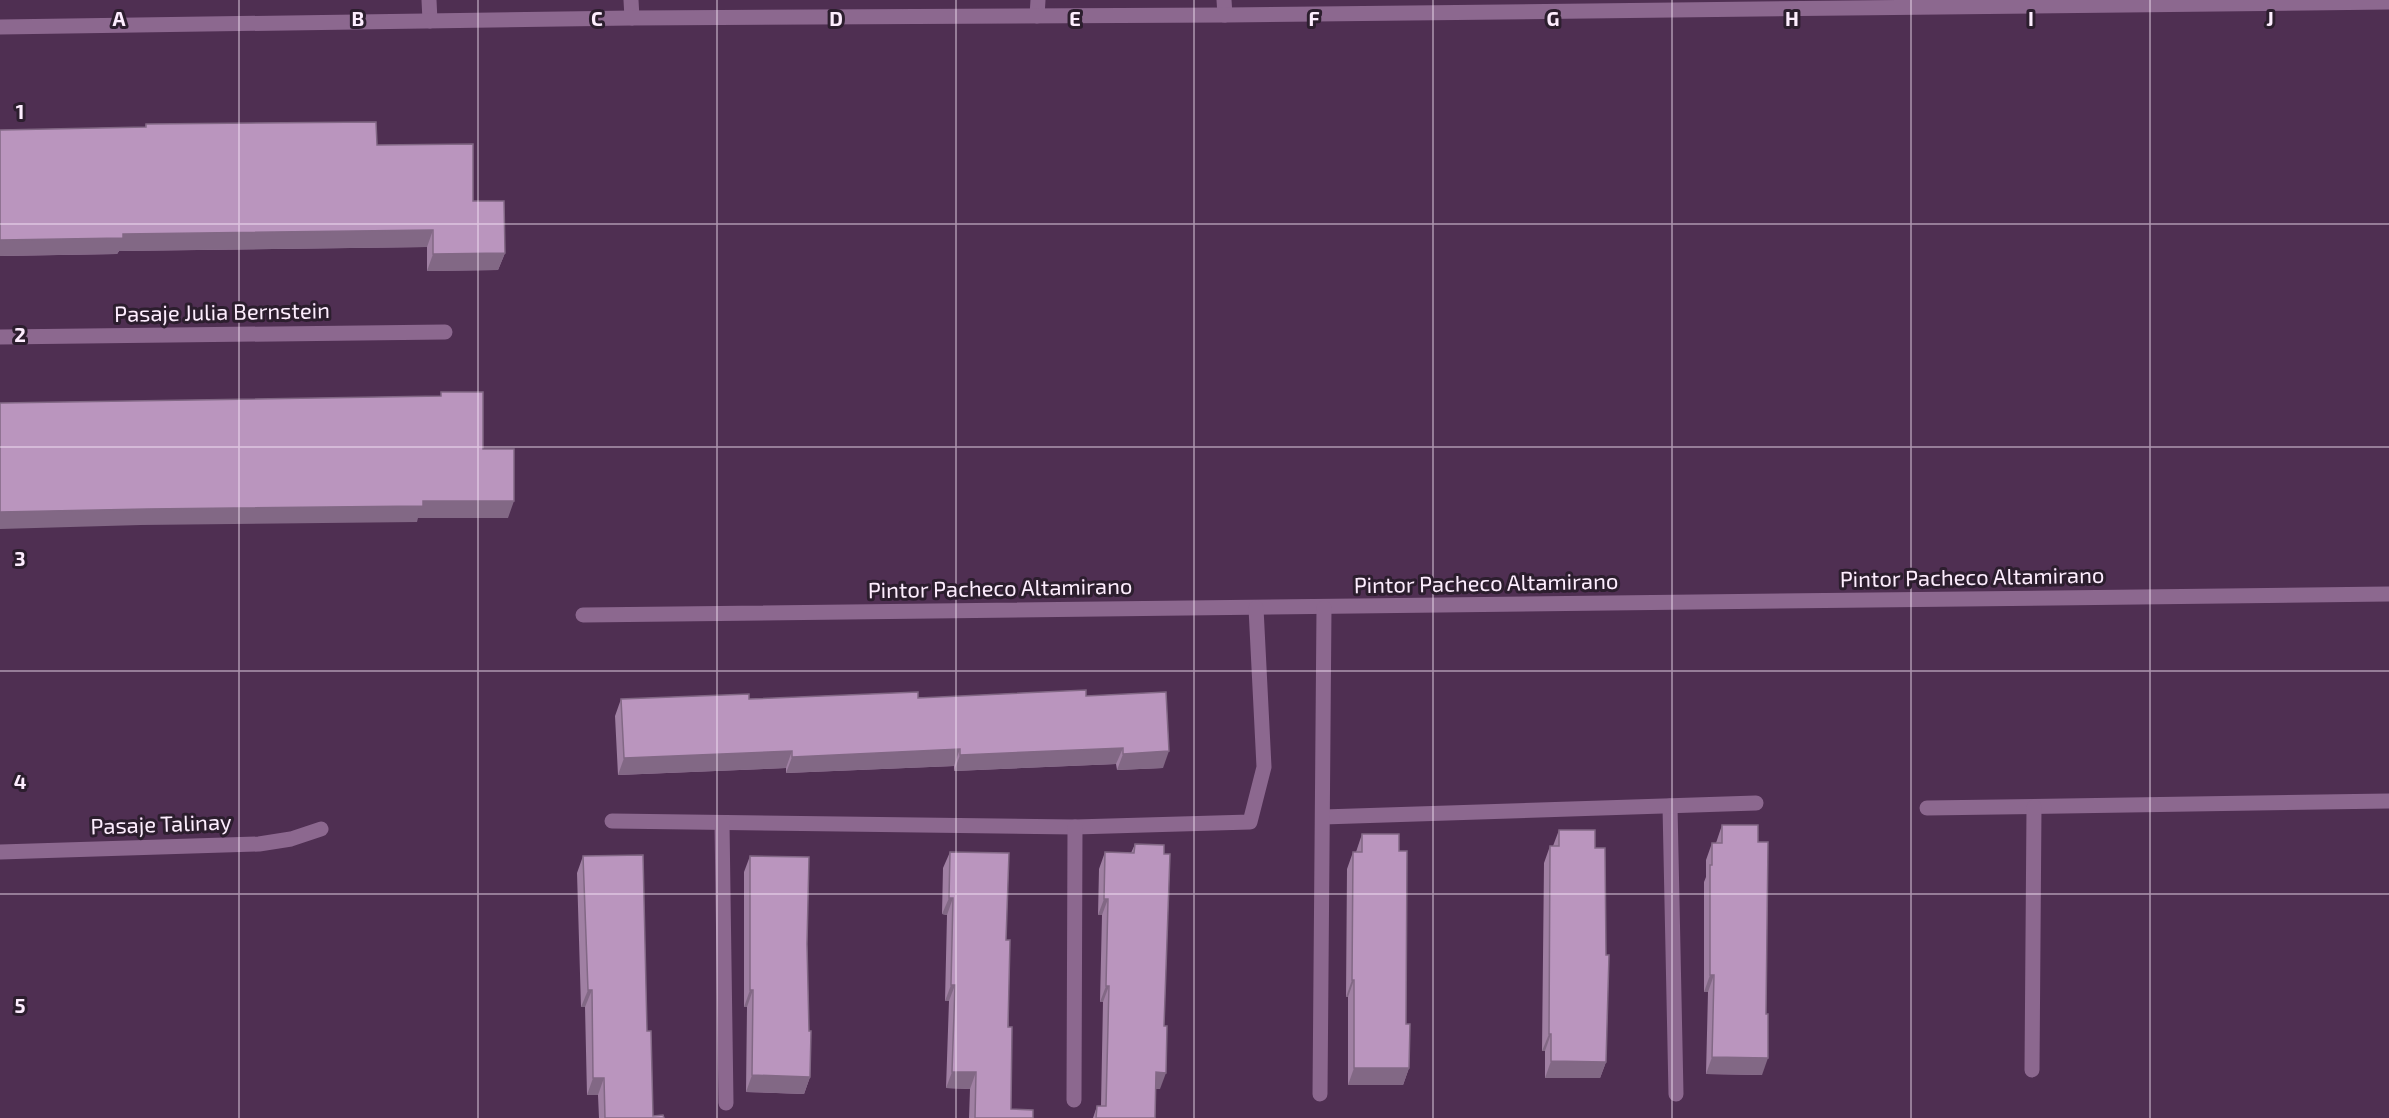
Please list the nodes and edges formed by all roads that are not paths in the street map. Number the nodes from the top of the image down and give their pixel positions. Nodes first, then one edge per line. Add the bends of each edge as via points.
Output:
1 (429, 0) edge
2 (631, 0) edge
3 (1038, 0) edge
4 (2389, 2) edge
5 (1224, 8) edge
6 (1037, 16) junction
7 (632, 18) junction
8 (430, 21) junction
9 (0, 27) edge
10 (445, 332) dead end
11 (0, 337) edge
12 (2389, 594) edge
13 (1256, 608) junction
14 (1324, 608) junction
15 (583, 615) dead end
16 (2389, 801) edge
17 (1756, 803) dead end
18 (1670, 806) junction
19 (2034, 807) junction
20 (1927, 808) dead end
21 (1323, 817) junction
22 (612, 821) dead end
23 (722, 823) junction
24 (1075, 827) junction
25 (321, 830) dead end
26 (0, 852) edge
27 (2032, 1070) dead end
28 (1320, 1094) dead end
29 (1676, 1094) dead end
30 (1074, 1100) dead end
31 (726, 1103) dead end

1 - 8 street
2 - 7 street
3 - 6 street
4 - 5 street
5 - 6 street
6 - 7 street
7 - 8 street
8 - 9 street
10 - 11 street, Pasaje Julia Bernstein
12 - 14 street, Pintor Pacheco Altamirano
13 - 14 street, Pintor Pacheco Altamirano
13 - 15 street, Pintor Pacheco Altamirano
13 - 24 street via 1264,767 1250,822
14 - 21 street
16 - 19 street
17 - 18 street
18 - 21 street
18 - 29 street
19 - 20 street
19 - 27 street
21 - 28 street
22 - 23 street
23 - 24 street
23 - 31 street
24 - 30 street
25 - 26 street, Pasaje Talinay via 259,844

